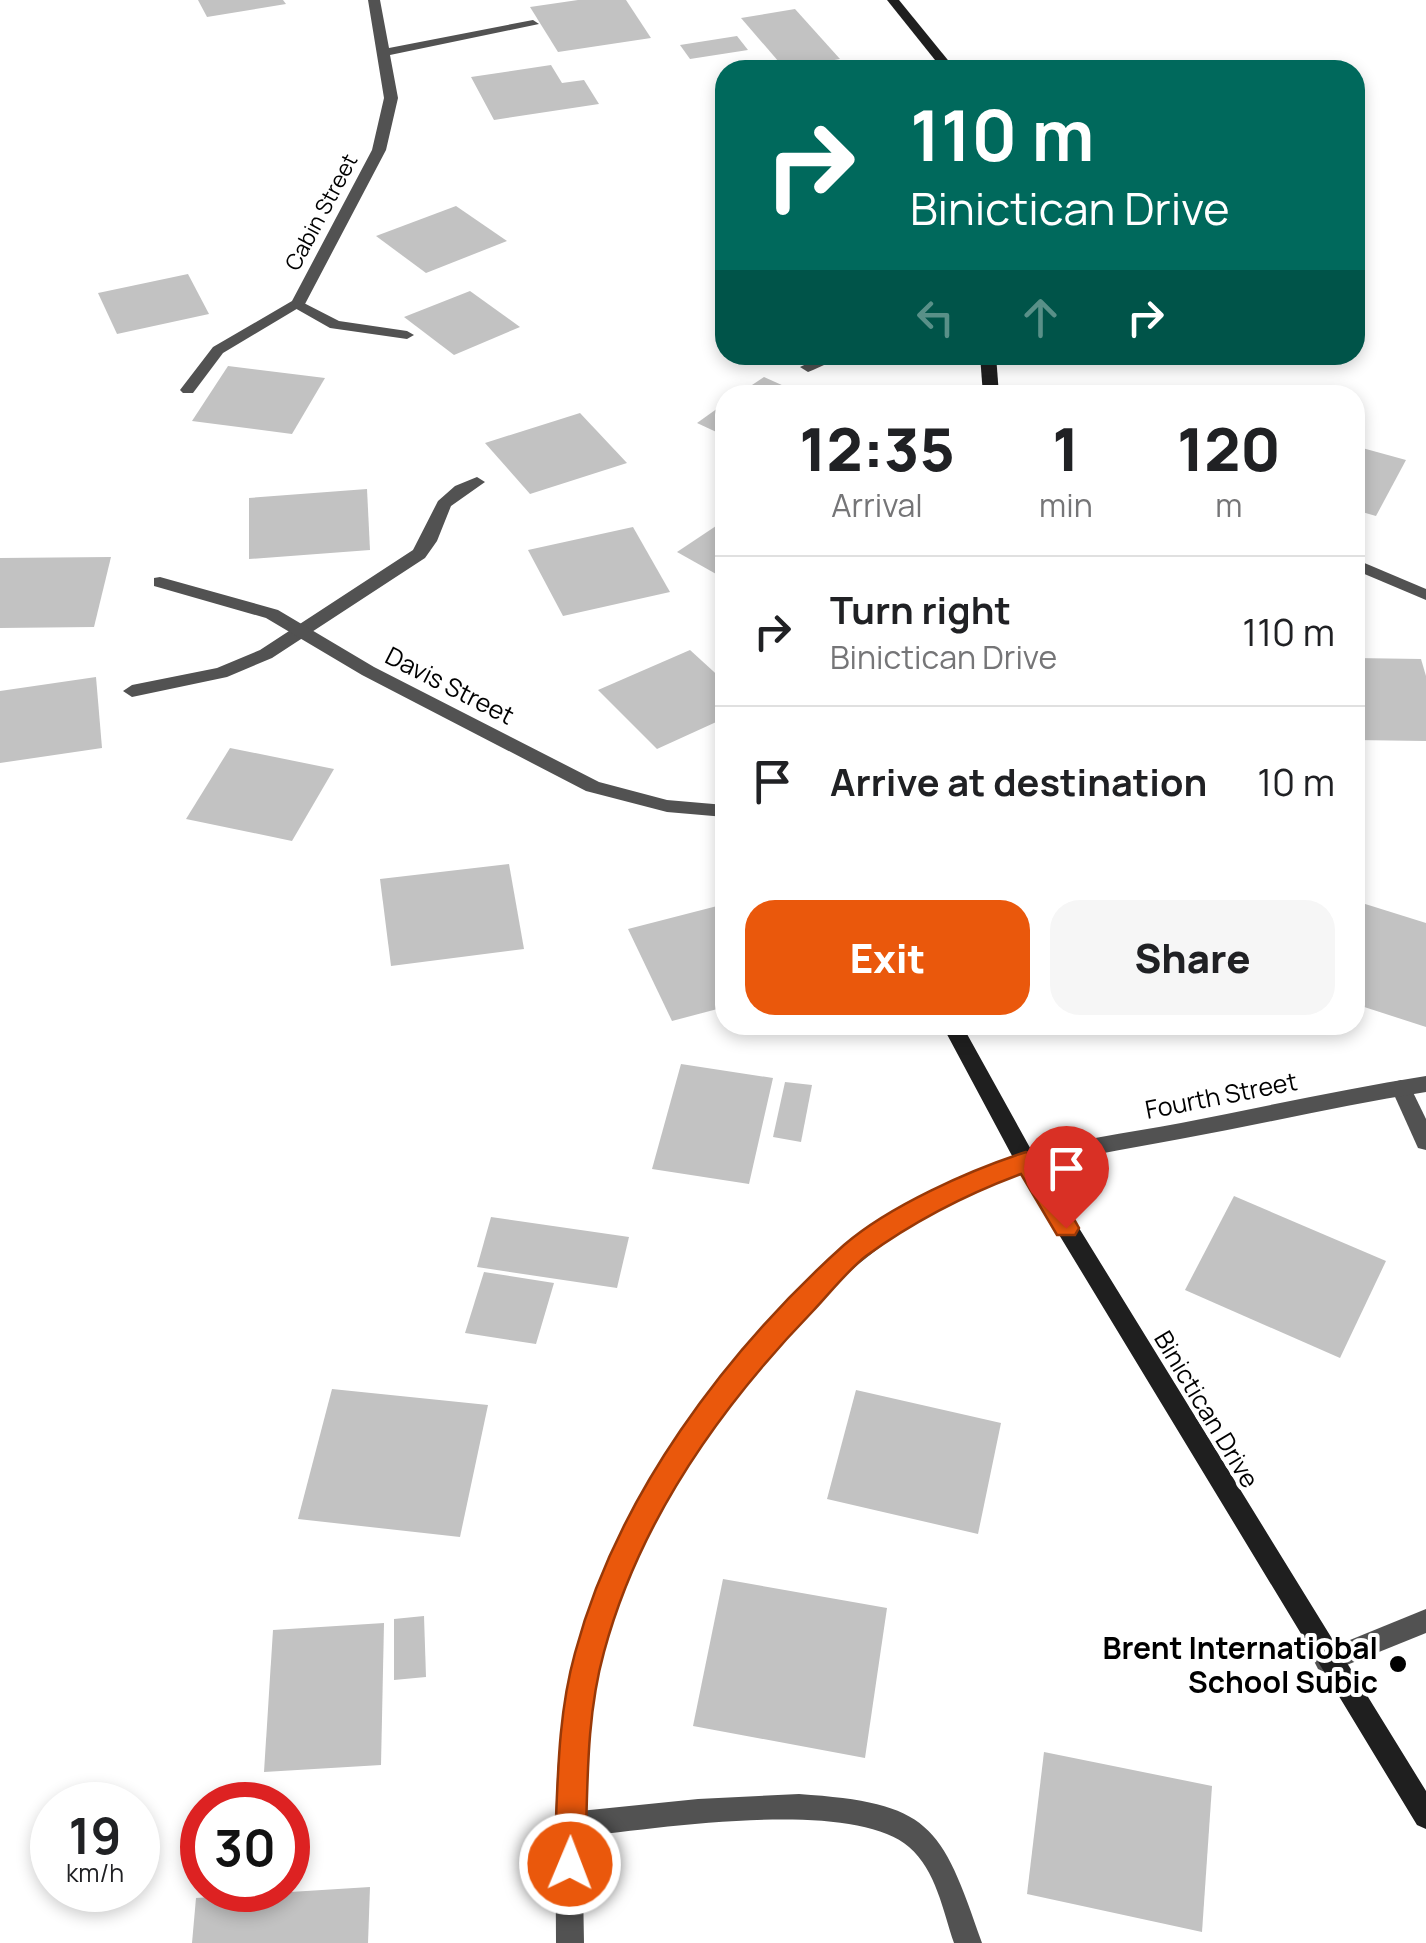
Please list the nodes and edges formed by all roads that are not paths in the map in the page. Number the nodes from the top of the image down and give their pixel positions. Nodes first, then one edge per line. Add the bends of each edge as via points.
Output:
1 (374, 0) edge
2 (892, 0) edge
3 (533, 24) dead end
4 (382, 54) junction
5 (942, 60) edge
6 (298, 304) junction
7 (407, 335) dead end
8 (813, 365) edge
9 (808, 367) dead end
10 (188, 390) dead end
11 (477, 482) dead end
12 (1365, 569) edge
13 (160, 582) dead end
14 (1426, 596) edge
15 (300, 628) junction
16 (132, 691) dead end
17 (715, 809) edge
18 (957, 1035) edge
19 (1426, 1084) edge
20 (1401, 1088) junction
21 (1426, 1142) edge
22 (1026, 1162) junction
23 (1426, 1621) edge
24 (1327, 1660) junction
25 (1426, 1816) edge
26 (570, 1825) junction
27 (570, 1943) edge
28 (968, 1943) edge

1 - 4 street, Cabin Street
2 - 5 street
3 - 4 street
4 - 6 street, Cabin Street via 391,98 379,150
6 - 7 street via 336,325
6 - 10 street, Cabin Street via 218,350
8 - 9 street
11 - 15 street via 439,504 436,534 419,554
12 - 14 street
13 - 15 street, Davis Street
15 - 16 street via 266,654 221,673
15 - 17 street, Davis Street via 368,671 592,787 667,806
18 - 22 street, Binictican Drive
19 - 20 street, Fourth Street
20 - 21 street
20 - 22 street, Fourth Street
22 - 24 street, Binictican Drive
22 - 26 street, Fourth Street via 961,1186 856,1250 742,1367 660,1487 621,1568 583,1682
23 - 24 street
24 - 25 street, Binictican Drive
26 - 27 street, Fourth Street
26 - 28 street via 818,1806 879,1816 916,1835 943,1876

